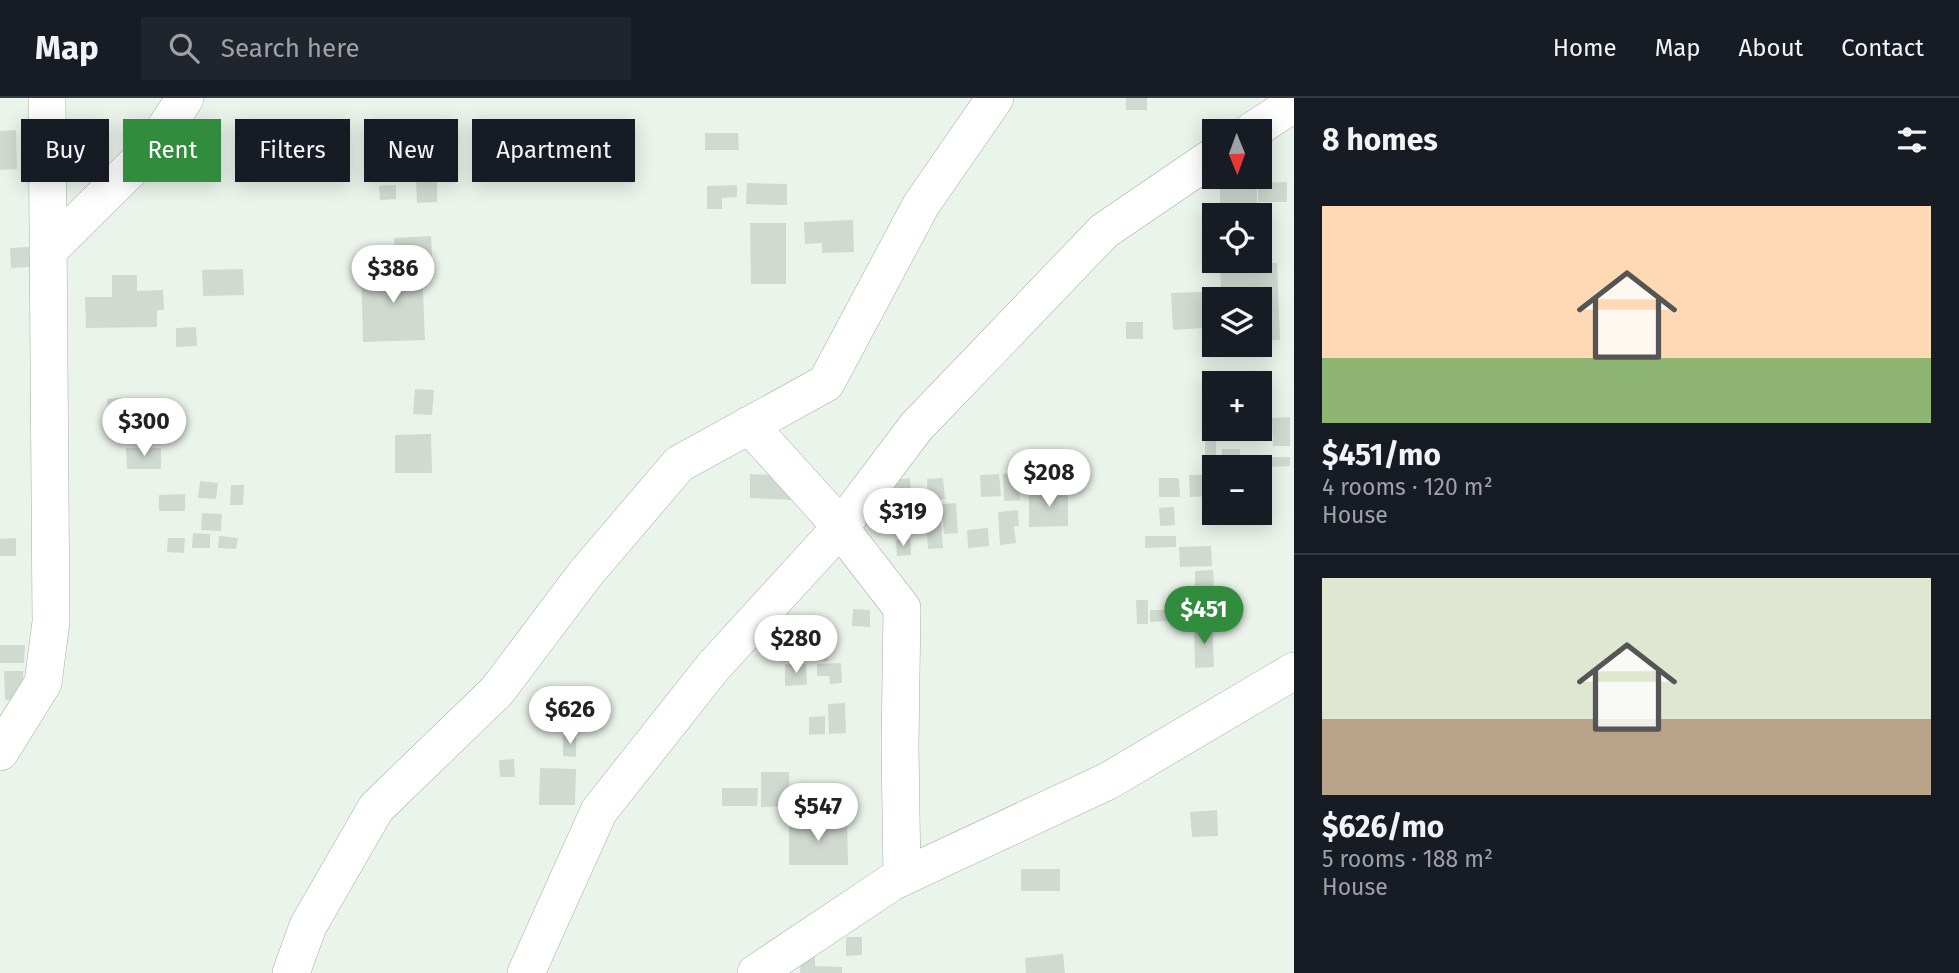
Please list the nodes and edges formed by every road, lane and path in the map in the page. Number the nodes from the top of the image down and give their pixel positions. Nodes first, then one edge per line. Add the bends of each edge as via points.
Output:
1 (47, 98) edge
2 (185, 98) edge
3 (995, 98) edge
4 (1294, 98) edge
5 (1270, 119) edge
6 (1202, 164) edge
7 (48, 251) junction
8 (749, 425) junction
9 (840, 528) junction
10 (1294, 671) edge
11 (0, 752) edge
12 (902, 877) junction
13 (291, 973) edge
14 (526, 973) edge
15 (756, 973) edge

1 - 7 street
2 - 7 street via 152,148
3 - 8 street via 921,205 826,383
4 - 5 street
6 - 9 street via 1104,231 916,427
7 - 11 street via 51,622 43,683
8 - 9 street
8 - 13 street via 679,464 586,573 497,691 376,808 308,926
9 - 12 street via 902,608
9 - 14 street via 713,667 599,811
10 - 12 street via 1108,781
12 - 15 street

